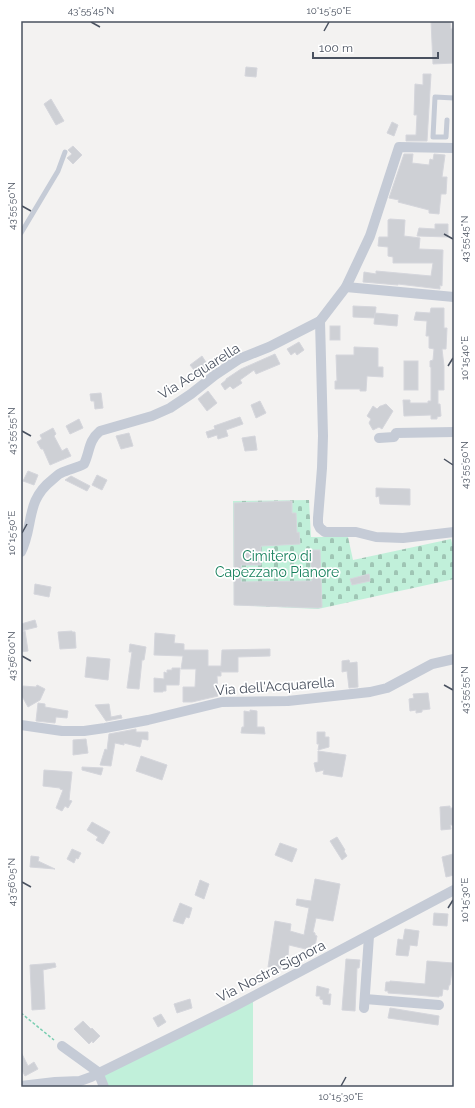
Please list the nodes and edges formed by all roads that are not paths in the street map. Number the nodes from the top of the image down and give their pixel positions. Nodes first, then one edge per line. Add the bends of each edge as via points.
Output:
1 (454, 98) edge
2 (447, 120) dead end
3 (454, 148) edge
4 (65, 152) dead end
5 (21, 233) edge
6 (346, 287) junction
7 (454, 297) edge
8 (320, 321) junction
9 (454, 432) edge
10 (379, 438) dead end
11 (454, 532) edge
12 (21, 552) edge
13 (454, 660) edge
14 (21, 725) edge
15 (454, 890) edge
16 (369, 936) junction
17 (439, 1005) dead end
18 (62, 1046) road end
19 (98, 1072) junction
20 (21, 1086) edge
21 (104, 1087) edge

1 - 2 lane via 435,97 433,136 446,137
3 - 6 street, Via Acquarella via 399,147 370,236
4 - 5 lane via 58,171
6 - 7 street
6 - 8 street, Via Acquarella
8 - 11 street via 323,436 318,518 320,528 325,532 356,532 376,537 403,538
8 - 12 street, Via Acquarella via 269,348 239,359 170,408 100,431 89,445 84,464 61,473 43,487 29,520
9 - 10 street via 396,433 394,437
13 - 14 street, Via dell'Acquarella via 432,664 387,688 370,692 288,701 222,702 148,720 84,731 62,731
15 - 16 street, Via Nostra Signora
16 - 17 street via 365,1004
16 - 19 street, Via Nostra Signora
18 - 19 street
19 - 20 street, Via Nostra Signora via 80,1081
19 - 21 street

